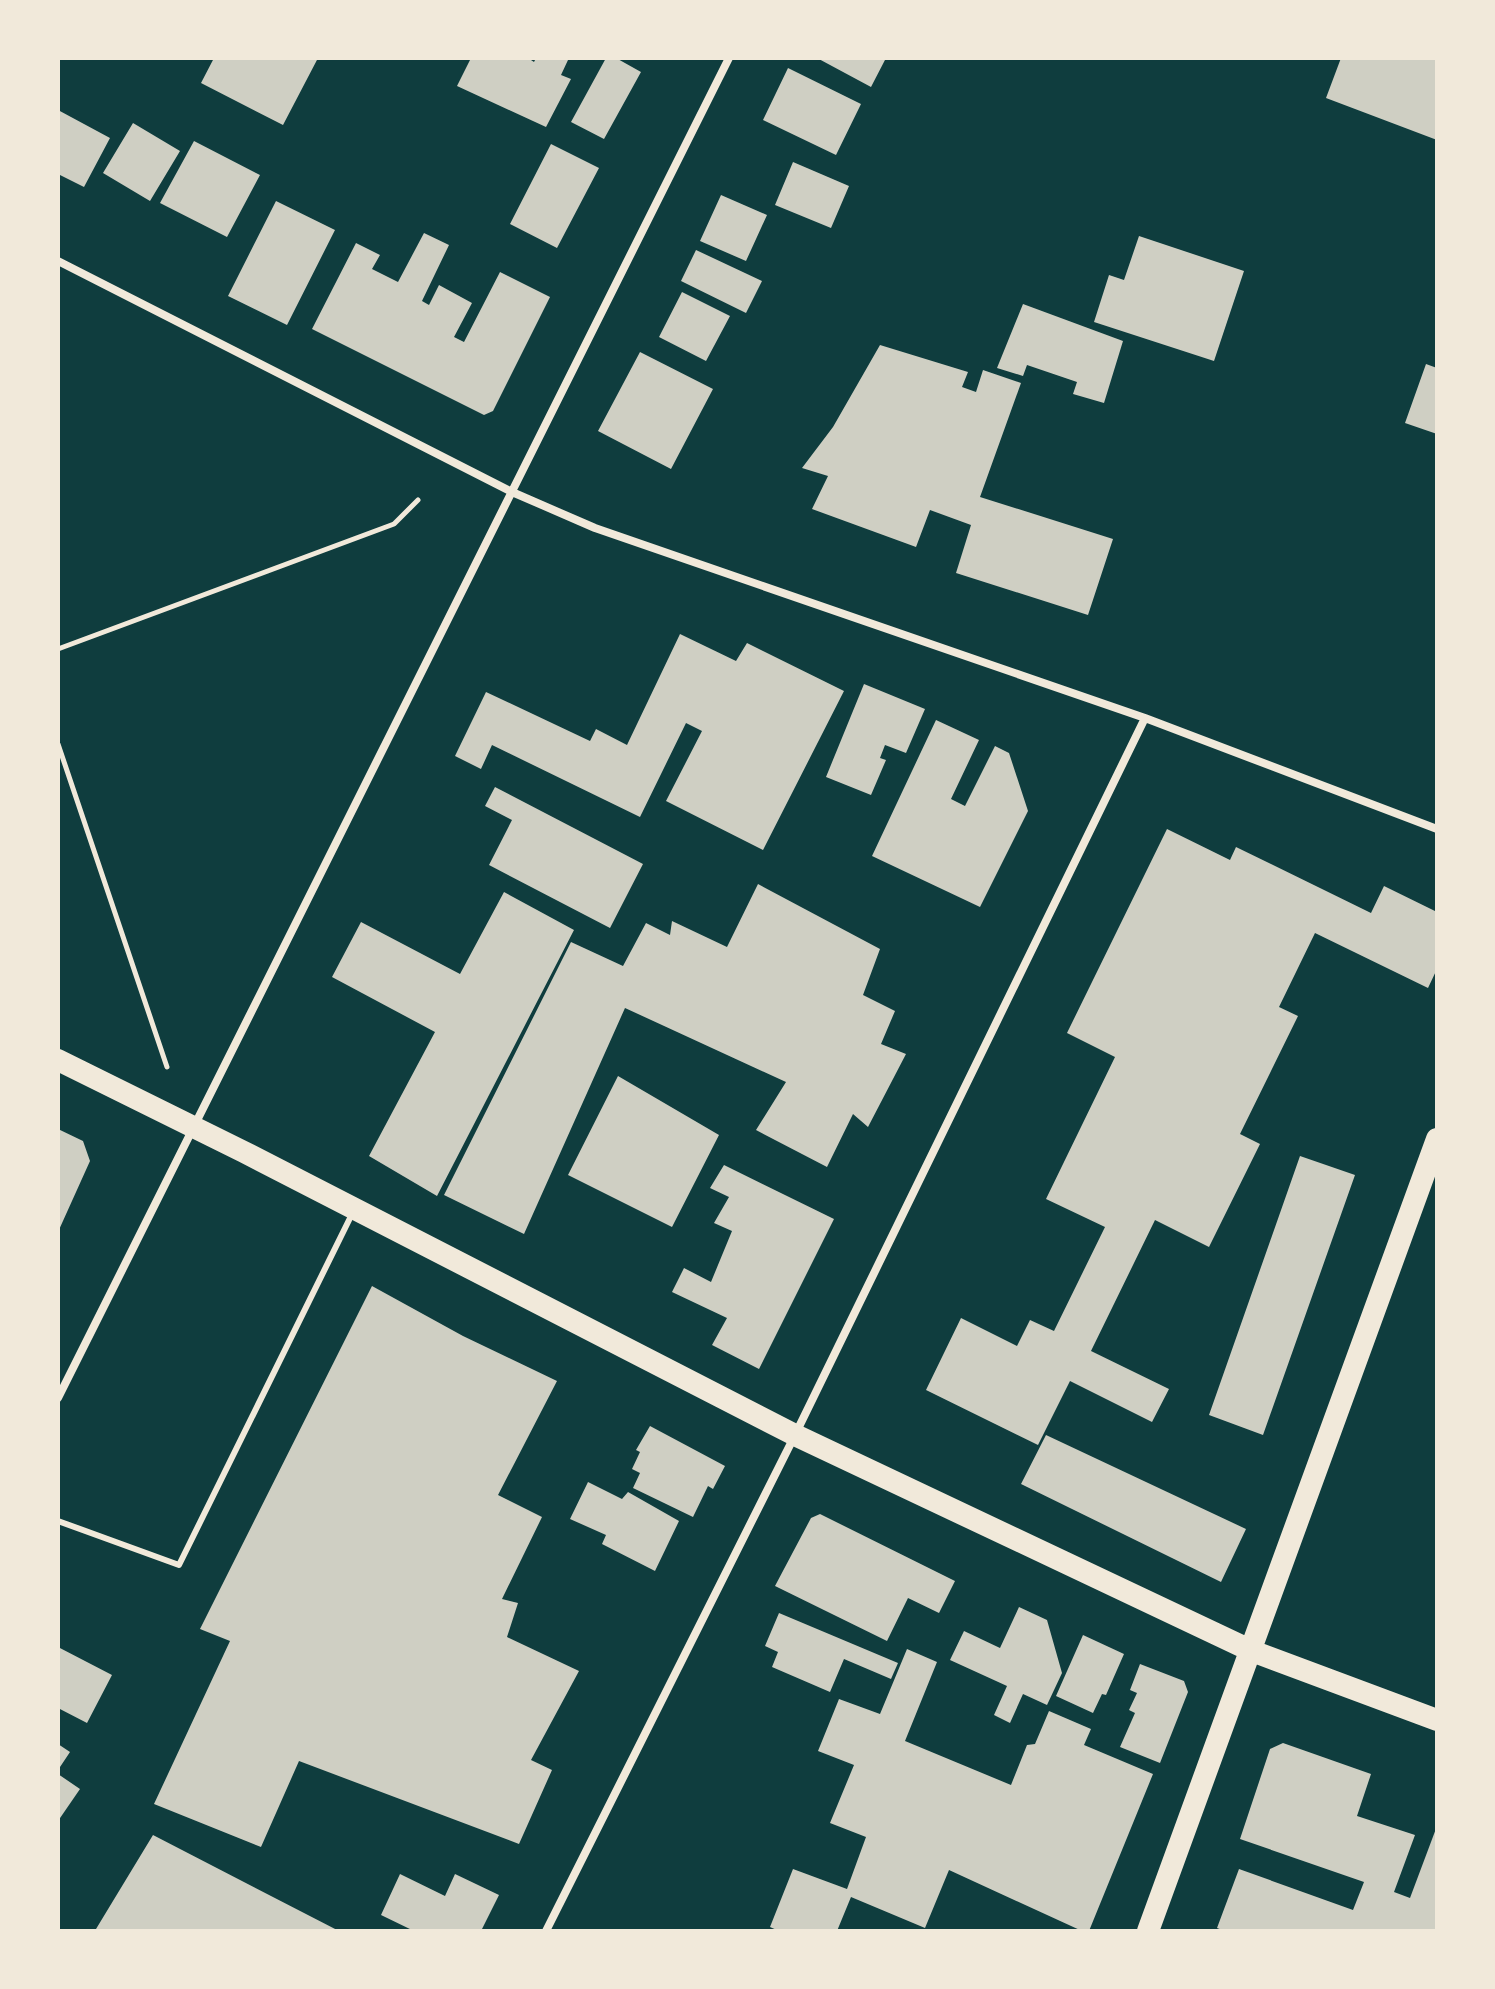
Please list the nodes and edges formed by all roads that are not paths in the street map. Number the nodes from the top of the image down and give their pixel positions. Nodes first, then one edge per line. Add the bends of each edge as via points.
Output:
1 (729, 58) edge
2 (58, 261) edge
3 (512, 492) junction
4 (1145, 718) junction
5 (1437, 829) edge
6 (58, 1060) edge
7 (194, 1127) junction
8 (1437, 1139) edge
9 (355, 1209) junction
10 (58, 1398) edge
11 (795, 1435) junction
12 (58, 1521) edge
13 (1252, 1651) junction
14 (1437, 1720) edge
15 (546, 1931) edge
16 (1148, 1931) edge

1 - 3 street
2 - 3 street
3 - 4 street via 595,528
3 - 7 street
4 - 5 street
4 - 11 street
6 - 7 highway
7 - 9 highway
7 - 10 street
8 - 13 highway
9 - 11 highway
9 - 12 lane via 179,1565
11 - 13 highway
11 - 15 street
13 - 14 highway
13 - 16 highway

